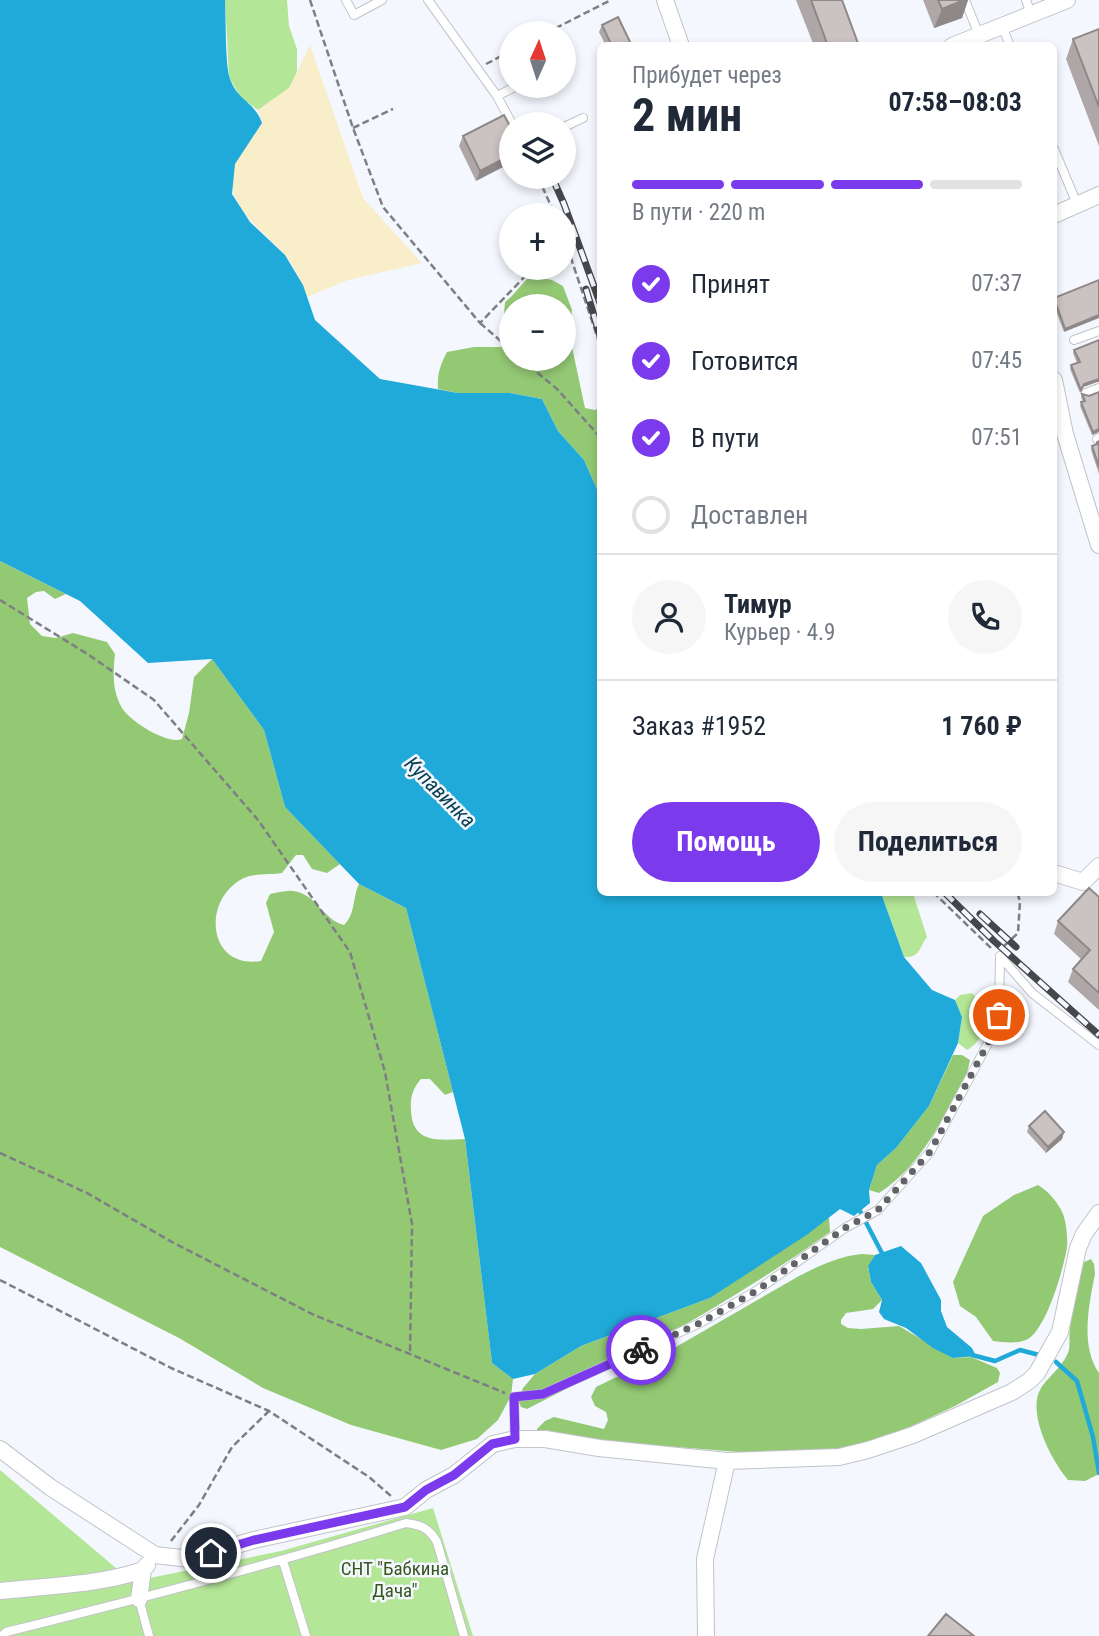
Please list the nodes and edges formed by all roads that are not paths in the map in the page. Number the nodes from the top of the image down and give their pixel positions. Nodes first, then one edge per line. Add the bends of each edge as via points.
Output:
1 (346, 0) edge
2 (382, 0) edge
3 (428, 0) edge
4 (665, 0) edge
5 (965, 0) edge
6 (1067, 0) edge
7 (1028, 7) edge
8 (1002, 26) junction
9 (979, 35) junction
10 (680, 42) edge
11 (961, 42) edge
12 (1008, 42) edge
13 (497, 96) joint
14 (506, 112) edge
15 (583, 118) dead end
16 (576, 121) edge
17 (1057, 156) edge
18 (1099, 195) edge
19 (1077, 204) junction
20 (1057, 214) edge
21 (1099, 331) edge
22 (1074, 340) dead end
23 (1099, 388) edge
24 (1086, 393) edge
25 (1057, 395) edge
26 (1099, 545) edge
27 (1099, 866) edge
28 (1057, 874) edge
29 (1099, 1045) edge
30 (1099, 1213) edge
31 (515, 1439) junction
32 (0, 1449) edge
33 (727, 1461) junction
34 (155, 1555) junction
35 (283, 1561) junction
36 (143, 1570) junction
37 (0, 1591) edge
38 (139, 1599) junction
39 (3, 1633) edge
40 (149, 1636) edge
41 (306, 1636) edge
42 (464, 1636) edge
43 (706, 1636) edge

1 - 2 lane via 354,15
3 - 13 lane
4 - 10 street
5 - 9 lane
6 - 7 street
7 - 8 street
8 - 9 street
8 - 12 lane
9 - 11 street
13 - 14 lane
15 - 16 lane
17 - 19 lane
18 - 19 street
19 - 20 street
21 - 22 lane
23 - 24 lane
25 - 26 street
27 - 28 street via 1087,886
29 - 31 lane via 1032,993 1000,956 995,1030 930,1152 878,1210 700,1323 543,1394 514,1397
30 - 33 street via 1078,1248 1060,1332 1029,1381 869,1451 839,1457
31 - 33 street
31 - 34 street via 492,1444 405,1507 190,1559
32 - 34 street
33 - 43 street via 705,1559
34 - 36 street
35 - 38 lane
35 - 41 lane
35 - 42 lane via 406,1524 420,1525 431,1531 437,1542
36 - 37 street
36 - 38 street
38 - 39 lane
38 - 40 lane

